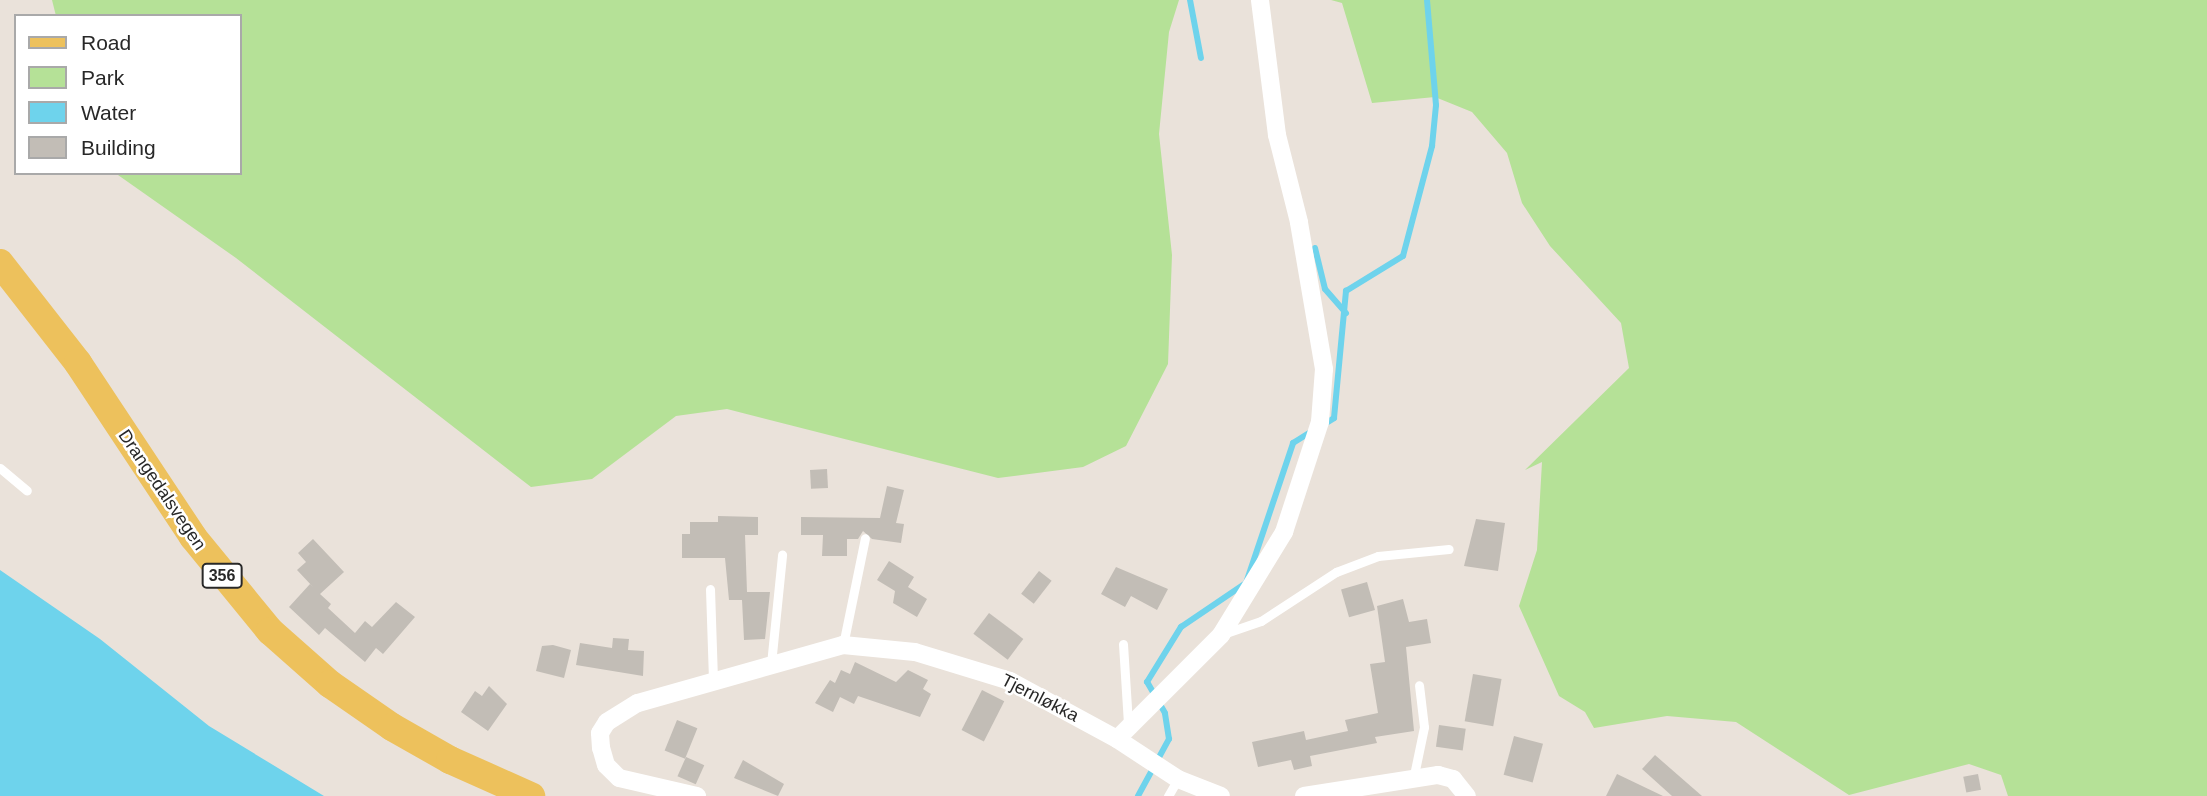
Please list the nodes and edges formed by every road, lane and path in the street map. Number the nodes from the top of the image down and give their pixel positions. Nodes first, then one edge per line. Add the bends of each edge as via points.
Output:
1 (1260, 0) edge
2 (0, 263) edge
3 (0, 468) edge
4 (27, 491) dead end
5 (865, 538) dead end
6 (1448, 549) dead end
7 (782, 555) dead end
8 (710, 589) dead end
9 (1221, 635) junction
10 (1123, 644) dead end
11 (843, 645) junction
12 (772, 664) junction
13 (713, 680) junction
14 (1419, 685) dead end
15 (1128, 724) junction
16 (1117, 739) junction
17 (1414, 775) junction
18 (1178, 779) junction
19 (531, 796) edge
20 (697, 796) edge
21 (1168, 796) edge
22 (1221, 796) edge
23 (1304, 796) edge
24 (1467, 796) edge

1 - 9 street via 1277,135 1299,222 1324,369 1320,422 1284,532
2 - 19 main road, Drangedalsvegen / 356 via 78,363 192,537 270,631 330,684 392,727 450,760
3 - 4 lane
5 - 11 lane
6 - 9 lane via 1378,556 1336,572 1261,621
7 - 12 lane
8 - 13 lane
9 - 15 street
10 - 15 lane
11 - 12 street, Tjernløkka
11 - 16 street, Tjernløkka via 915,652 1010,681
12 - 13 street, Tjernløkka
13 - 20 street, Tjernløkka via 617,712 600,733 606,765 619,779
14 - 17 lane via 1424,727
15 - 16 street
16 - 18 street, Tjernløkka
17 - 23 street
17 - 24 street via 1453,779
18 - 21 lane
18 - 22 street, Tjernløkka

